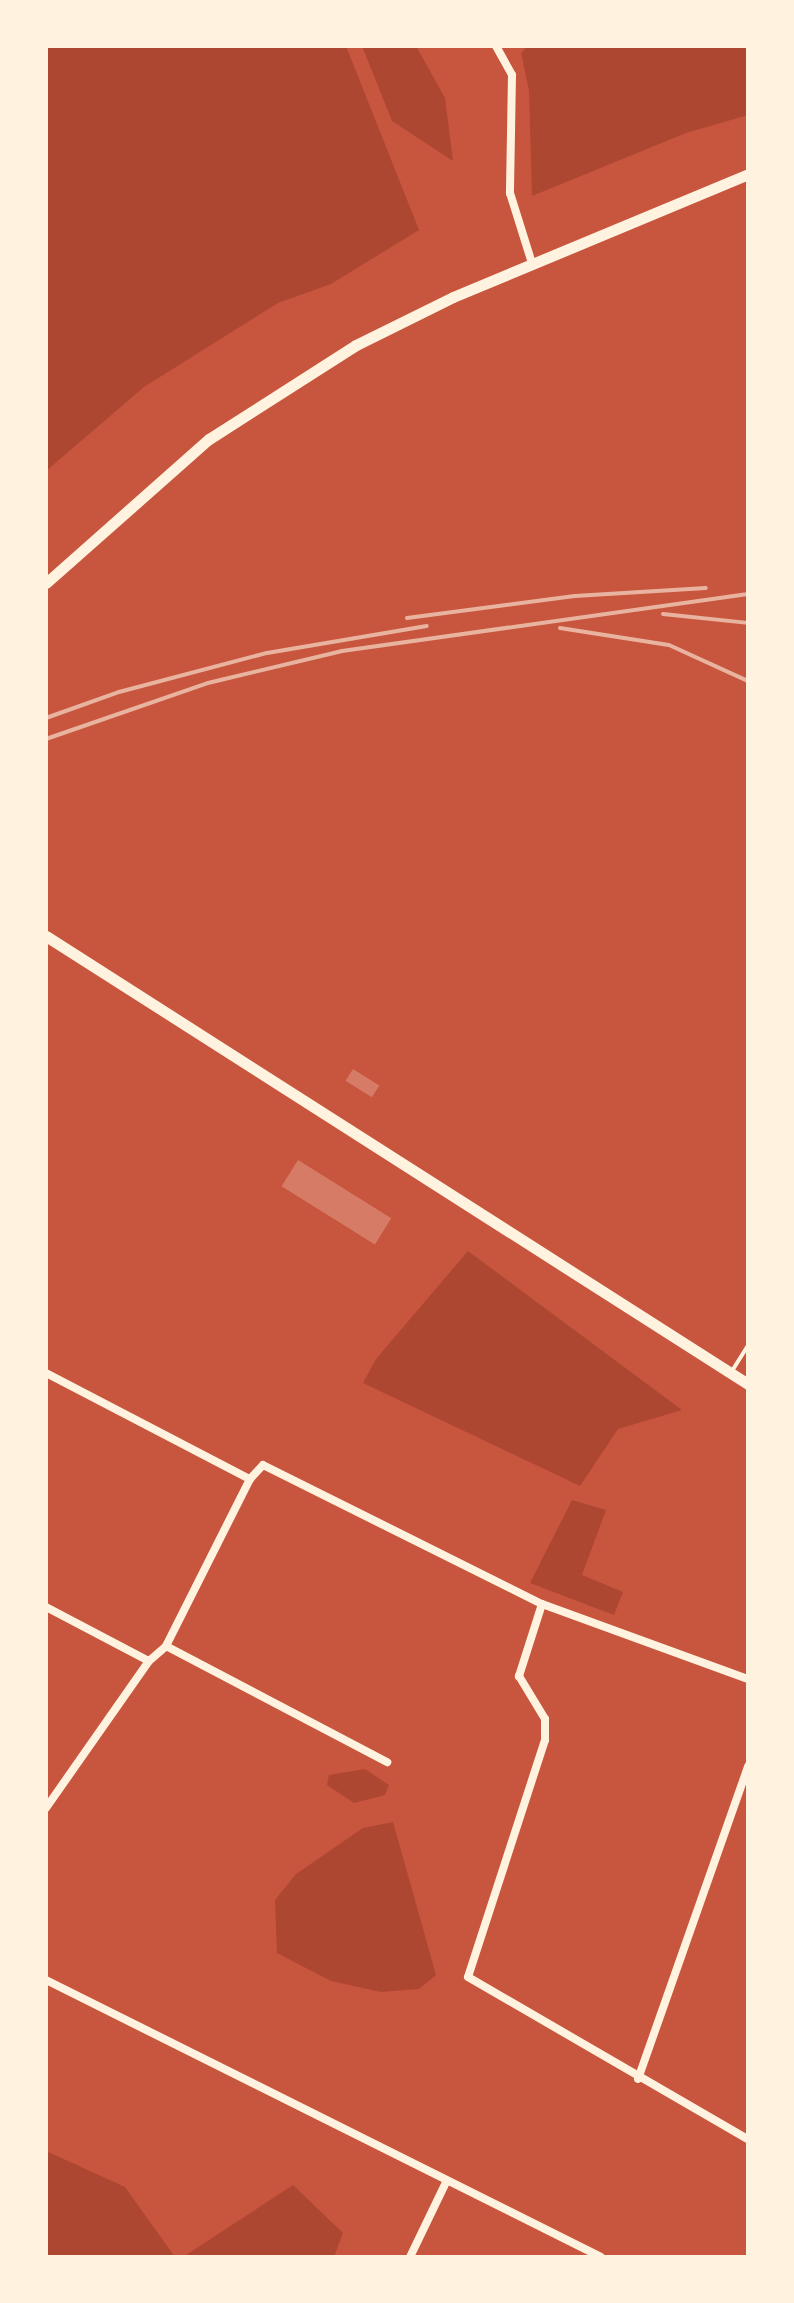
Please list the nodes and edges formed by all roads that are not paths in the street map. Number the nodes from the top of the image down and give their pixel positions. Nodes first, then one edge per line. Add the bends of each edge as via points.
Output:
1 (496, 46) edge
2 (748, 174) edge
3 (532, 263) junction
4 (46, 583) edge
5 (46, 936) edge
6 (748, 1345) edge
7 (46, 1373) edge
8 (731, 1373) junction
9 (748, 1384) edge
10 (250, 1479) junction
11 (542, 1604) junction
12 (46, 1607) edge
13 (166, 1646) junction
14 (149, 1661) junction
15 (748, 1679) edge
16 (387, 1762) dead end
17 (748, 1766) edge
18 (46, 1808) edge
19 (46, 1980) edge
20 (638, 2079) junction
21 (748, 2139) edge
22 (447, 2180) junction
23 (410, 2257) edge
24 (601, 2257) edge

1 - 3 street via 512,75 510,193
2 - 3 main road
3 - 4 main road via 356,345 277,391 151,485
5 - 8 main road
6 - 8 lane
7 - 10 street
8 - 9 main road
10 - 11 street via 263,1465
10 - 13 street
11 - 15 street
11 - 20 street via 519,1676 545,1719 545,1740 468,1977
12 - 14 street
13 - 14 street
13 - 16 street
14 - 18 street
17 - 20 street
19 - 22 street
20 - 21 street
22 - 23 street
22 - 24 street

